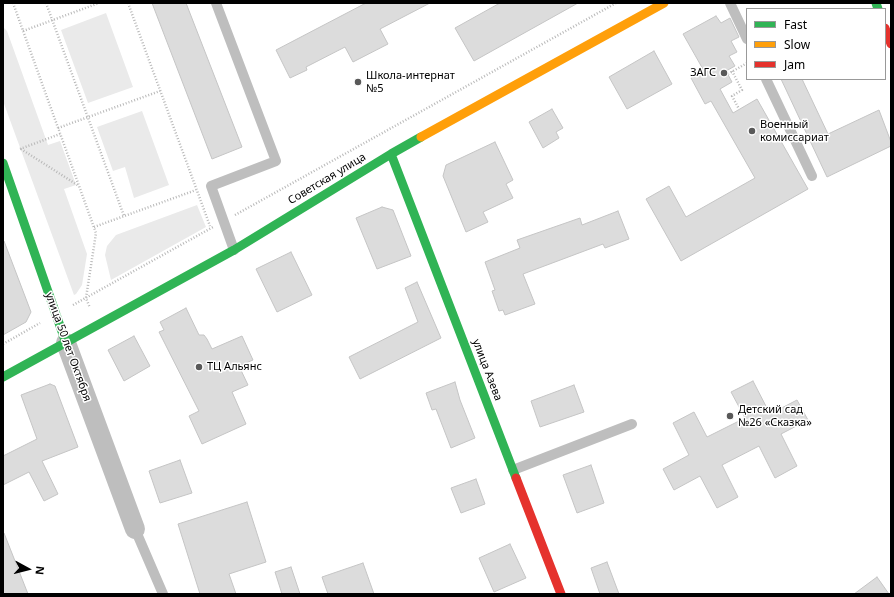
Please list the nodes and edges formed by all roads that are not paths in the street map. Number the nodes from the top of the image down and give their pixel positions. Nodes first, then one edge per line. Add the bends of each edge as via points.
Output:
1 (216, 3) edge
2 (664, 3) edge
3 (730, 3) edge
4 (886, 31) edge
5 (746, 37) edge
6 (891, 44) edge
7 (766, 80) edge
8 (391, 154) junction
9 (3, 163) edge
10 (812, 176) dead end
11 (234, 250) junction
12 (66, 343) junction
13 (3, 377) edge
14 (632, 424) dead end
15 (513, 470) junction
16 (135, 529) joint
17 (162, 594) edge
18 (561, 594) edge

1 - 11 lane via 276,161 211,186
2 - 8 main road, Советская улица
3 - 5 lane
4 - 6 main road
7 - 10 lane
8 - 11 main road, Советская улица
8 - 15 main road, улица Азева
9 - 12 main road, улица 50 лет Октября
11 - 12 main road, Советская улица
12 - 13 main road, Советская улица
12 - 16 street, улица 50 лет Октября
14 - 15 lane
15 - 18 main road, улица Азева
16 - 17 lane

